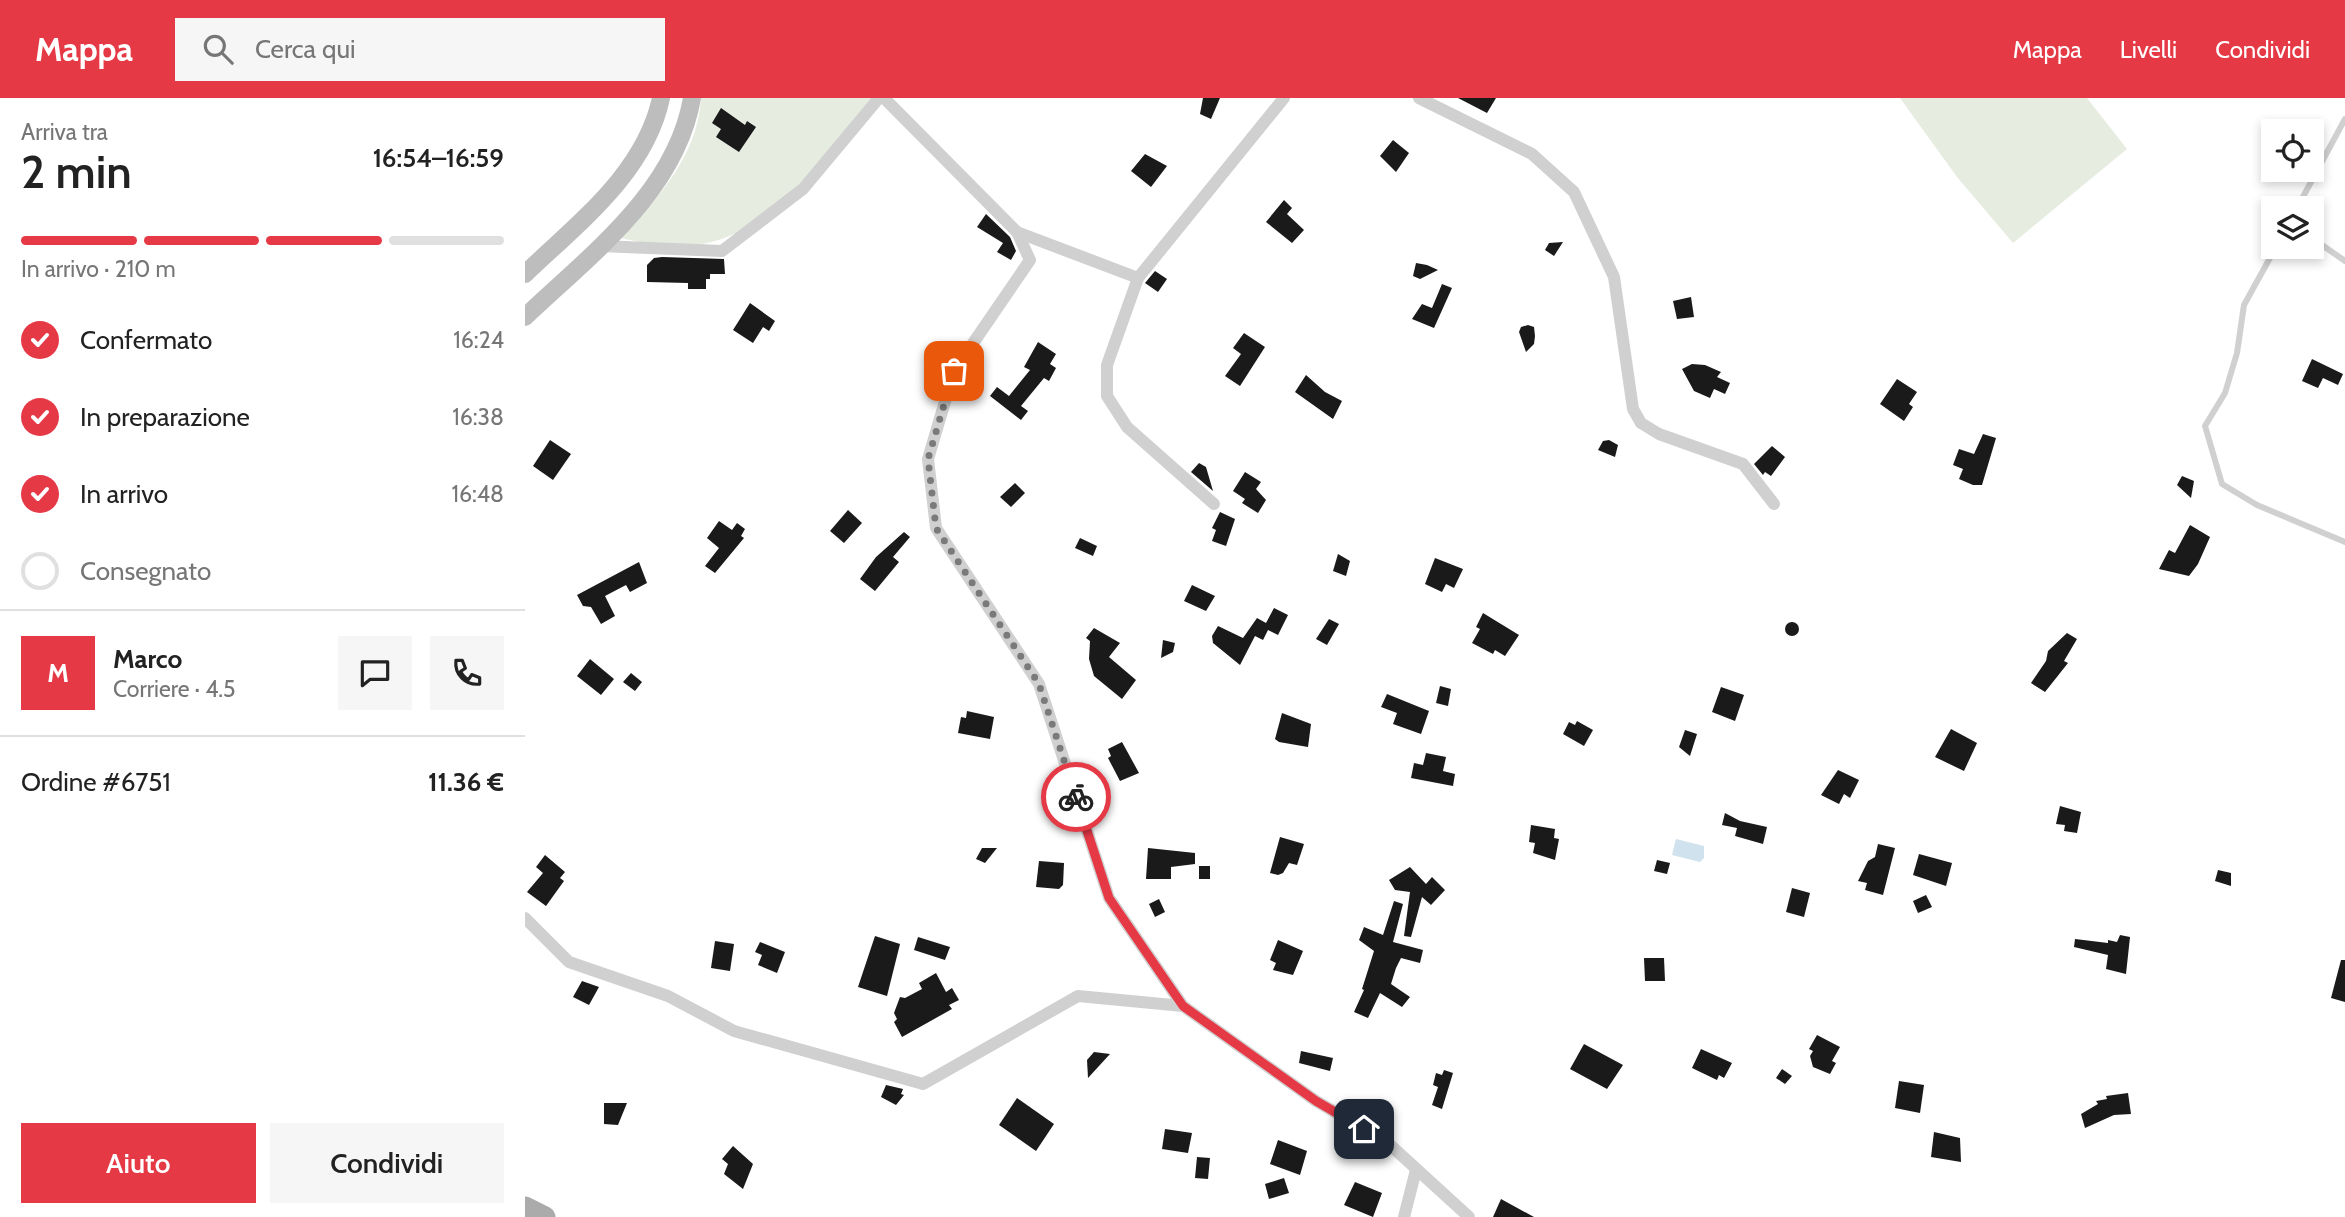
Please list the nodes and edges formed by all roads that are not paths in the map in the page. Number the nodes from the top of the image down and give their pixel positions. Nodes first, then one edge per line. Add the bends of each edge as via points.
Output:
1 (661, 98) edge
2 (692, 98) edge
3 (881, 98) edge
4 (1284, 98) edge
5 (1419, 98) edge
6 (2345, 119) edge
7 (2303, 196) edge
8 (1017, 232) junction
9 (599, 246) junction
10 (2324, 246) edge
11 (2269, 259) edge
12 (2345, 261) edge
13 (525, 274) edge
14 (1138, 278) junction
15 (525, 317) edge
16 (1214, 504) dead end
17 (1774, 504) dead end
18 (2345, 542) edge
19 (525, 918) edge
20 (1183, 1006) junction
21 (1416, 1170) junction
22 (525, 1207) edge
23 (545, 1217) edge
24 (1404, 1217) edge
25 (1469, 1217) edge

1 - 13 main road via 641,152 615,187
2 - 9 main road via 674,154 658,182
3 - 8 street
3 - 9 street via 803,189 722,251
4 - 14 street
5 - 17 street via 1532,154 1574,192 1614,277 1633,409 1641,423 1743,464
6 - 7 lane
8 - 14 street
8 - 20 street via 1030,260 954,371 928,459 936,528 1039,684 1109,898
9 - 15 main road
10 - 12 lane
11 - 18 lane via 2244,305 2225,393 2205,426 2222,484 2256,505
14 - 16 street via 1107,365 1107,396 1127,427
19 - 20 street via 569,962 668,996 734,1031 923,1084 1078,996
20 - 21 street via 1316,1101 1388,1143
21 - 24 street
21 - 25 street
22 - 23 main road

